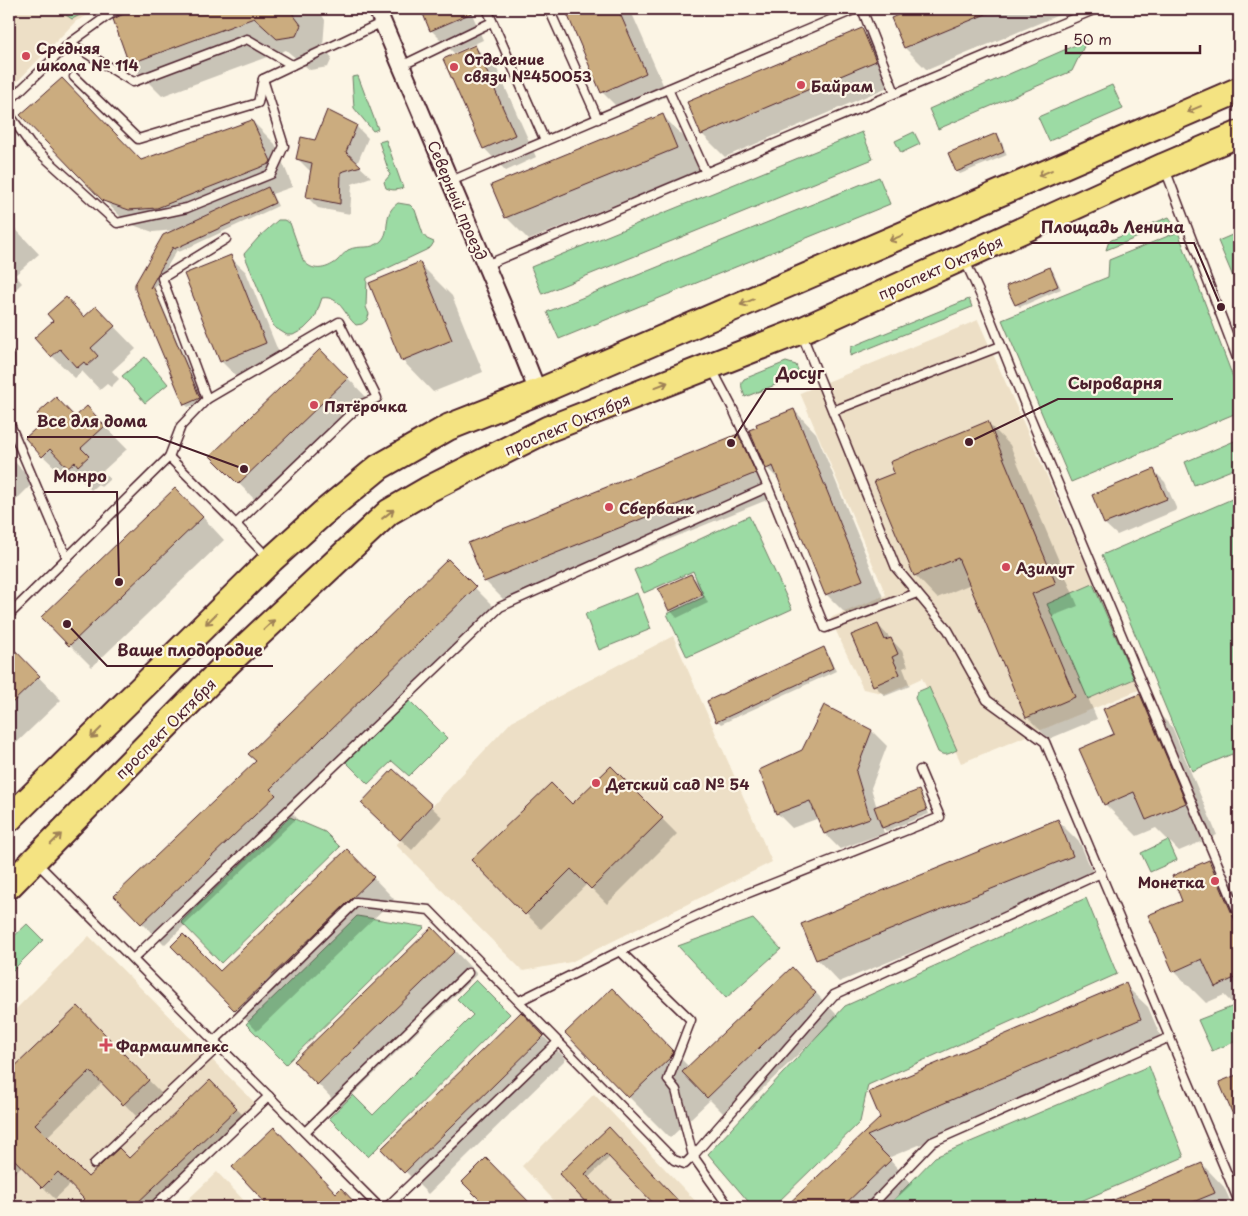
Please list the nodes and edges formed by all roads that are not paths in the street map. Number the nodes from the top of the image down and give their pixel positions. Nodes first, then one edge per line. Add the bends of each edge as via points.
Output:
1 (119, 9) edge
2 (487, 9) edge
3 (549, 9) edge
4 (856, 9) edge
5 (862, 9) edge
6 (1096, 9) edge
7 (380, 16) edge
8 (492, 22) junction
9 (70, 43) junction
10 (292, 65) junction
11 (401, 66) junction
12 (74, 76) dead end
13 (263, 79) junction
14 (668, 89) junction
15 (1239, 90) edge
16 (895, 93) junction
17 (9, 101) edge
18 (9, 114) edge
19 (598, 119) junction
20 (1239, 134) edge
21 (545, 142) junction
22 (1164, 166) junction
23 (706, 173) junction
24 (450, 181) junction
25 (226, 239) dead end
26 (963, 257) junction
27 (486, 265) junction
28 (800, 331) junction
29 (1001, 346) junction
30 (9, 355) edge
31 (1239, 363) edge
32 (710, 366) junction
33 (538, 392) junction
34 (207, 398) junction
35 (9, 404) edge
36 (833, 411) junction
37 (9, 421) edge
38 (169, 458) junction
39 (768, 487) junction
40 (236, 524) junction
41 (67, 558) junction
42 (271, 560) junction
43 (917, 593) junction
44 (9, 615) edge
45 (920, 770) dead end
46 (9, 819) edge
47 (34, 860) junction
48 (1100, 873) junction
49 (9, 886) edge
50 (1239, 915) edge
51 (620, 951) junction
52 (133, 959) junction
53 (468, 973) dead end
54 (519, 1001) junction
55 (1170, 1037) junction
56 (558, 1042) junction
57 (216, 1043) junction
58 (269, 1096) junction
59 (305, 1132) junction
60 (693, 1156) junction
61 (94, 1164) dead end
62 (1239, 1202) edge
63 (153, 1207) edge
64 (379, 1207) edge
65 (387, 1207) edge
66 (729, 1207) edge
67 (870, 1207) edge

1 - 9 lane
2 - 8 lane
3 - 19 lane
4 - 14 lane
5 - 16 lane
6 - 16 lane
7 - 10 lane
7 - 11 street, Северный проезд
8 - 11 lane
8 - 21 lane
9 - 10 lane via 133,82 247,39
9 - 17 lane
10 - 13 lane
11 - 24 street, Северный проезд
12 - 13 lane via 138,139 258,103
13 - 18 lane via 284,146 271,174 187,208 117,222 30,144
14 - 19 lane
14 - 23 lane
15 -> 33 main road
16 - 23 lane
19 - 21 lane
20 - 22 main road, проспект Октября
21 - 24 lane
22 - 26 main road, проспект Октября
22 - 31 lane
23 - 27 lane
24 - 27 street, Северный проезд
25 - 34 lane via 162,278
26 - 28 main road, проспект Октября
26 - 29 lane
27 - 33 street, Северный проезд
28 - 32 main road, проспект Октября
28 - 36 lane
29 - 36 lane
29 - 50 lane
30 - 35 lane
32 - 39 lane
47 -> 32 main road, проспект Октября via 227,664 390,512 548,430
33 - 42 main road via 450,427 379,467
34 - 38 lane via 181,426
34 - 40 lane via 339,322 377,398 360,406
35 - 37 lane
36 - 43 lane via 896,568
37 - 41 lane
38 - 40 lane
38 - 41 lane
39 - 43 lane via 825,628
39 - 52 lane via 500,607
40 - 42 lane
41 - 44 lane
42 -> 46 main road
43 - 48 lane via 948,630 987,700 1045,742
45 - 51 lane via 940,817 749,893
47 - 49 main road, проспект Октября
47 - 52 lane
48 - 55 lane
48 - 60 lane via 834,995
51 - 54 lane
51 - 60 lane via 691,1020 668,1080 676,1090
52 - 57 lane
53 - 59 lane
54 - 56 lane
54 - 57 lane via 429,910 356,902
55 - 62 lane
55 - 67 lane via 932,1142
56 - 60 lane via 674,1160 685,1164
56 - 65 lane
57 - 58 lane
57 - 61 lane
58 - 59 lane
58 - 63 lane
59 - 64 lane
60 - 66 lane

